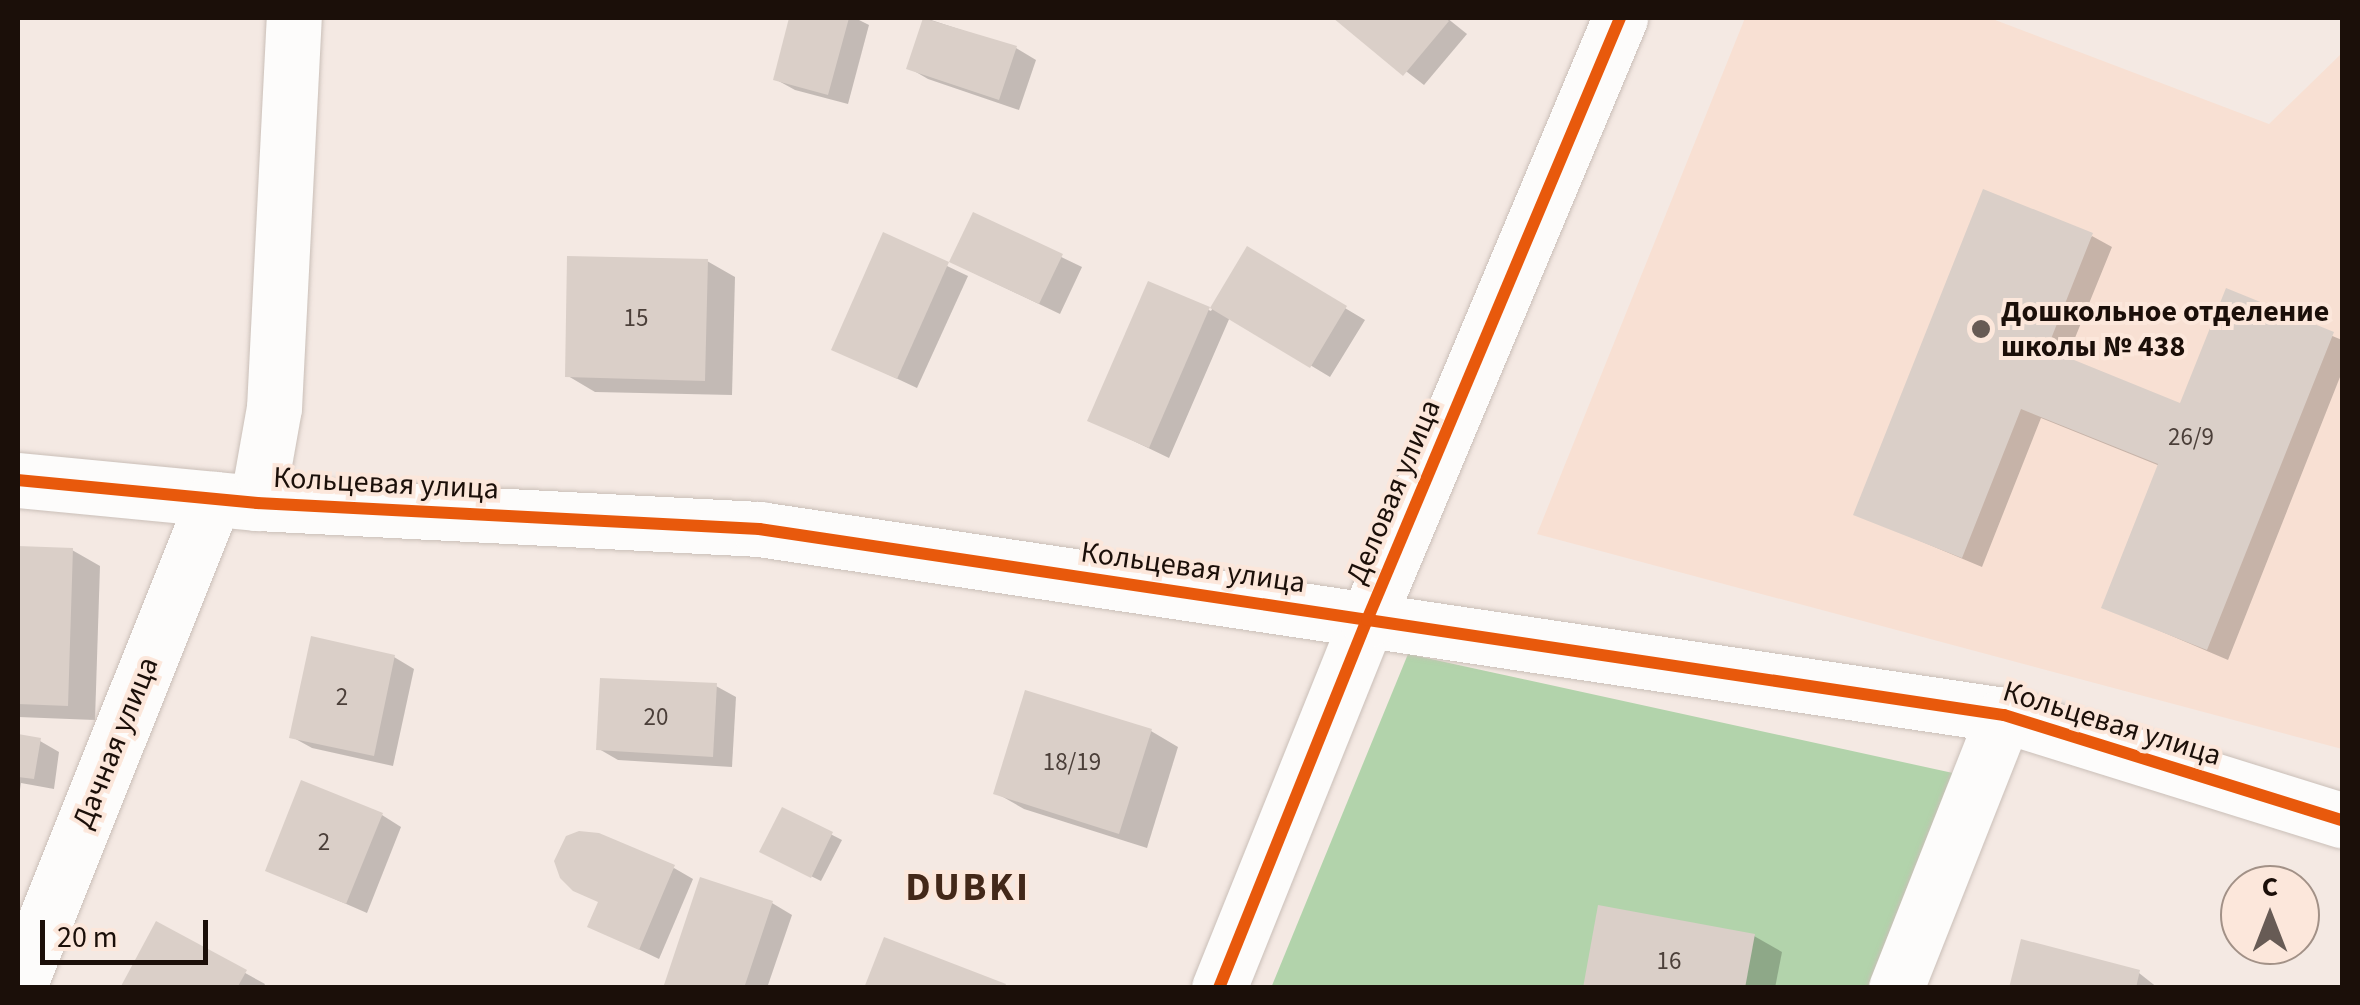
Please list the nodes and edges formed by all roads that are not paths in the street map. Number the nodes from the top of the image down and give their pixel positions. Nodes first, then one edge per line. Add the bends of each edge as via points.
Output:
1 (294, 18) edge
2 (1620, 18) edge
3 (18, 480) edge
4 (236, 501) junction
5 (1367, 620) junction
6 (2004, 715) junction
7 (2342, 820) edge
8 (18, 988) edge
9 (1219, 988) edge
10 (1896, 988) edge

1 - 4 street, Дачная улица via 274,408
2 - 5 street, Деловая улица
3 - 4 street, Кольцевая улица
4 - 5 street, Кольцевая улица via 759,529
4 - 8 street, Дачная улица
5 - 6 street, Кольцевая улица
5 - 9 street, Деловая улица
6 - 7 street, Кольцевая улица
6 - 10 street

